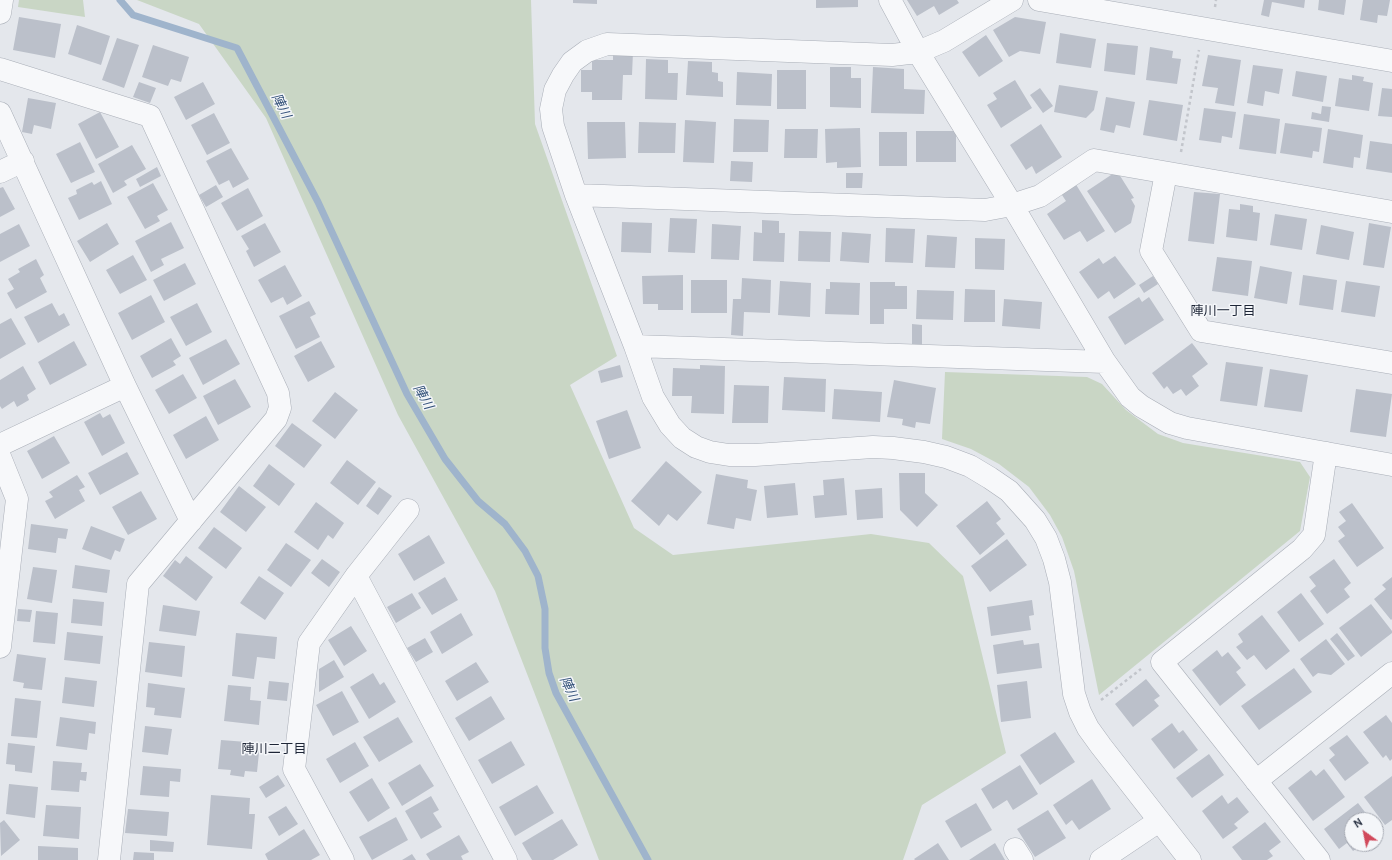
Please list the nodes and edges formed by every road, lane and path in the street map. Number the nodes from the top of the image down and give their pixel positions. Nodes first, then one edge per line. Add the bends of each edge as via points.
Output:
1 (2, 0) edge
2 (890, 0) edge
3 (1012, 0) edge
4 (1039, 0) edge
5 (0, 13) edge
6 (1202, 28) junction
7 (918, 52) junction
8 (1392, 61) edge
9 (0, 69) edge
10 (0, 113) edge
11 (23, 161) junction
12 (0, 172) edge
13 (1172, 174) junction
14 (576, 195) junction
15 (1012, 205) junction
16 (1392, 212) edge
17 (635, 346) junction
18 (1105, 362) junction
19 (1392, 363) edge
20 (125, 386) junction
21 (0, 445) edge
22 (1326, 453) junction
23 (0, 457) edge
24 (1392, 464) edge
25 (408, 510) dead end
26 (191, 521) junction
27 (356, 576) junction
28 (0, 647) edge
29 (1162, 662) junction
30 (1392, 673) edge
31 (1097, 703) dead end
32 (1256, 781) junction
33 (1159, 821) junction
34 (109, 860) edge
35 (343, 860) edge
36 (506, 860) edge
37 (1101, 860) edge
38 (1190, 860) edge
39 (1319, 860) edge

1 - 5 street
2 - 7 street
3 - 7 street via 944,41
4 - 6 street
6 - 8 street
6 - 13 path
7 - 14 street via 892,55 607,44 586,51 572,62 563,75 555,90 551,108 558,144
7 - 15 street
9 - 26 street via 150,116 278,394 280,408 276,419
10 - 11 street
11 - 12 street
11 - 20 street
13 - 15 street via 1094,160 1040,196
13 - 16 street
13 - 19 street via 1151,251 1201,331
14 - 15 street via 985,210
14 - 17 street
15 - 18 street
17 - 18 street
17 - 33 street via 661,412 682,438 696,447 729,455 873,447 924,452 970,466 1009,491 1035,520 1046,538 1054,559 1060,582 1074,694 1080,712 1101,746
18 - 22 street via 1130,397 1170,423
20 - 21 street
20 - 26 street
22 - 24 street
22 - 29 street via 1314,535 1302,549
23 - 28 street via 16,499
25 - 27 street
26 - 34 street via 138,584
27 - 35 street via 309,643 294,769
27 - 36 street
29 - 31 path via 1148,664
29 - 32 street
30 - 32 street
32 - 39 street
33 - 37 street
33 - 38 street

